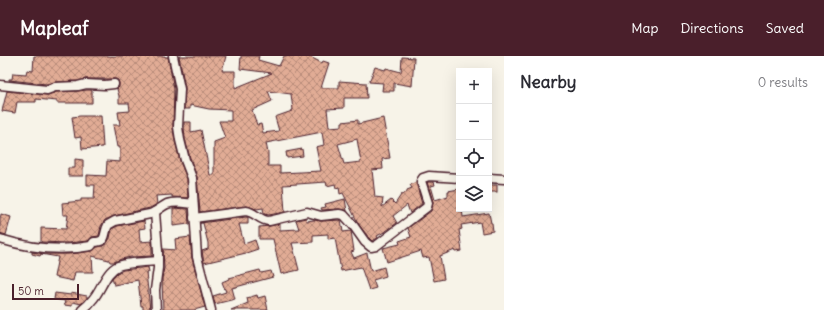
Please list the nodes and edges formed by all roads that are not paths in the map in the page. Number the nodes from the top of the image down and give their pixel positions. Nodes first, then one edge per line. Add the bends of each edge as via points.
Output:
1 (173, 56) edge
2 (114, 84) dead end
3 (0, 85) edge
4 (456, 178) edge
5 (492, 178) edge
6 (504, 179) edge
7 (193, 204) junction
8 (155, 212) junction
9 (194, 218) junction
10 (0, 239) edge
11 (158, 261) junction
12 (82, 310) edge
13 (156, 310) edge
14 (212, 310) edge

1 - 7 street via 180,89 178,127 192,178
2 - 3 street via 86,84 47,90
4 - 9 street via 424,178 421,181 427,207 376,246 371,247 353,224 344,215 338,214 321,216 308,212 269,221 251,212
5 - 6 street
7 - 8 street via 167,204
7 - 9 street
8 - 10 street via 111,222 106,228 104,239 84,248 46,248
8 - 11 street
9 - 14 street via 197,257
11 - 12 street via 118,266 110,273 94,299
11 - 13 street

